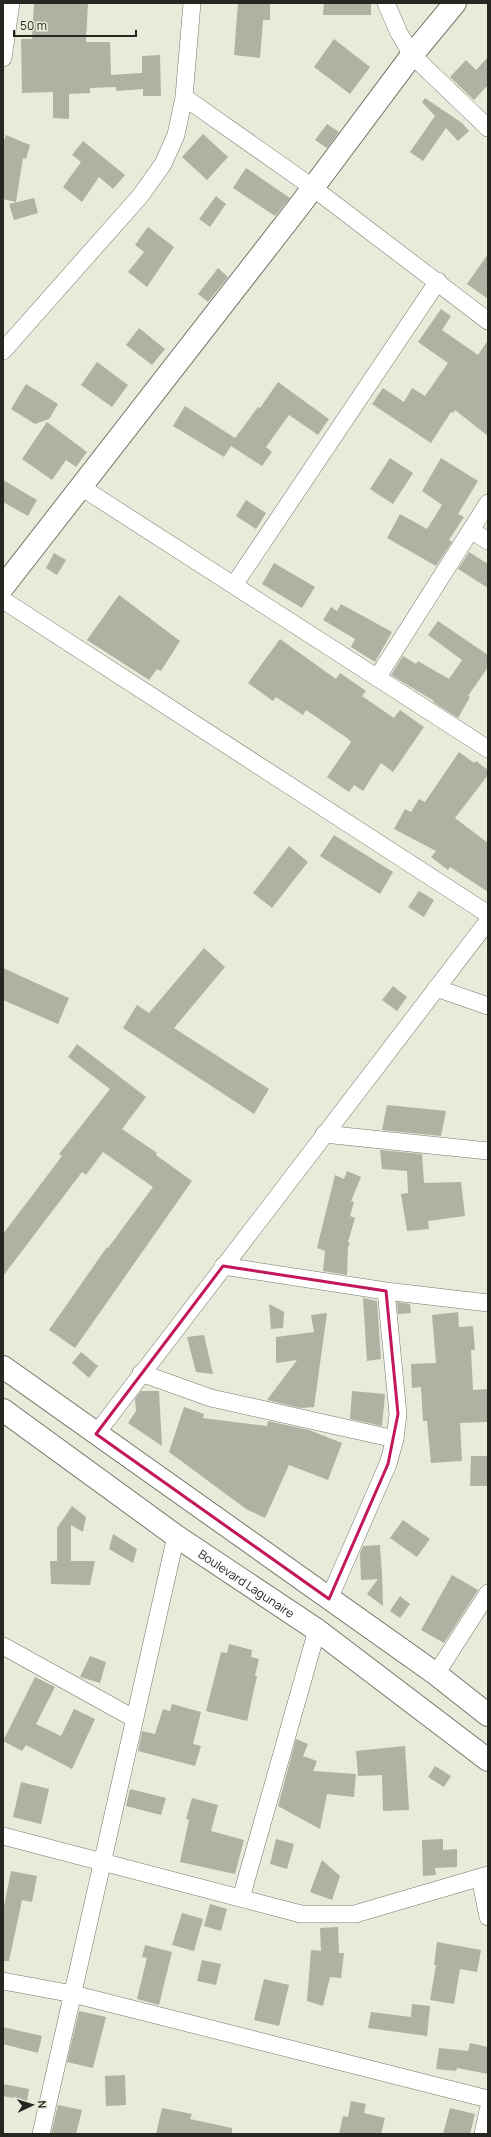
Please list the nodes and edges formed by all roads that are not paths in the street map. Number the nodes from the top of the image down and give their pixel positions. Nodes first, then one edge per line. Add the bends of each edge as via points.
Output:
1 (12, 3) edge
2 (192, 3) edge
3 (386, 3) edge
4 (454, 3) edge
5 (412, 55) junction
6 (3, 56) edge
7 (184, 97) junction
8 (488, 128) edge
9 (312, 187) junction
10 (438, 281) junction
11 (488, 321) edge
12 (3, 351) edge
13 (81, 487) junction
14 (488, 502) edge
15 (471, 530) junction
16 (488, 541) edge
17 (234, 586) junction
18 (3, 587) edge
19 (3, 600) edge
20 (377, 678) junction
21 (488, 750) edge
22 (488, 914) edge
23 (488, 921) edge
24 (436, 988) junction
25 (488, 1006) edge
26 (324, 1134) junction
27 (488, 1151) edge
28 (223, 1266) junction
29 (386, 1291) junction
30 (488, 1303) edge
31 (3, 1367) edge
32 (141, 1374) junction
33 (3, 1410) edge
34 (96, 1434) junction
35 (395, 1439) junction
36 (176, 1536) junction
37 (488, 1593) edge
38 (329, 1599) junction
39 (316, 1630) junction
40 (3, 1646) edge
41 (436, 1674) junction
42 (488, 1715) edge
43 (135, 1719) junction
44 (488, 1760) edge
45 (3, 1836) edge
46 (103, 1861) junction
47 (484, 1876) edge
48 (241, 1898) junction
49 (488, 1917) edge
50 (3, 1981) edge
51 (73, 1994) junction
52 (488, 2099) edge
53 (488, 2110) edge
54 (41, 2134) edge
55 (483, 2134) edge

1 - 6 street
2 - 7 street
3 - 5 street
4 - 5 main road
5 - 8 street
5 - 9 main road
7 - 9 street
7 - 12 street via 176,135 162,164 141,195
9 - 10 street
9 - 13 main road
10 - 11 street
10 - 17 street
13 - 17 street
13 - 18 main road
14 - 15 street
15 - 16 street
15 - 20 street
17 - 20 street
19 - 22 street
20 - 21 street
23 - 24 street
24 - 25 street
24 - 26 street
26 - 27 street
26 - 28 street
28 - 29 street
28 - 32 street
29 - 30 street
29 - 35 street via 398,1414
31 - 34 main road
32 - 34 street
32 - 35 street via 211,1398
33 - 36 main road, Boulevard Lagunaire
34 - 38 main road
35 - 38 street via 388,1464
36 - 39 main road, Boulevard Lagunaire
36 - 43 street
37 - 41 street
38 - 41 main road
39 - 44 main road, Boulevard Lagunaire
39 - 48 street
40 - 43 street
41 - 42 main road
43 - 46 street
45 - 46 street
46 - 48 street
46 - 51 street
47 - 48 street via 355,1914 301,1914
47 - 49 street
50 - 51 street
51 - 52 street
51 - 54 street
53 - 55 street

